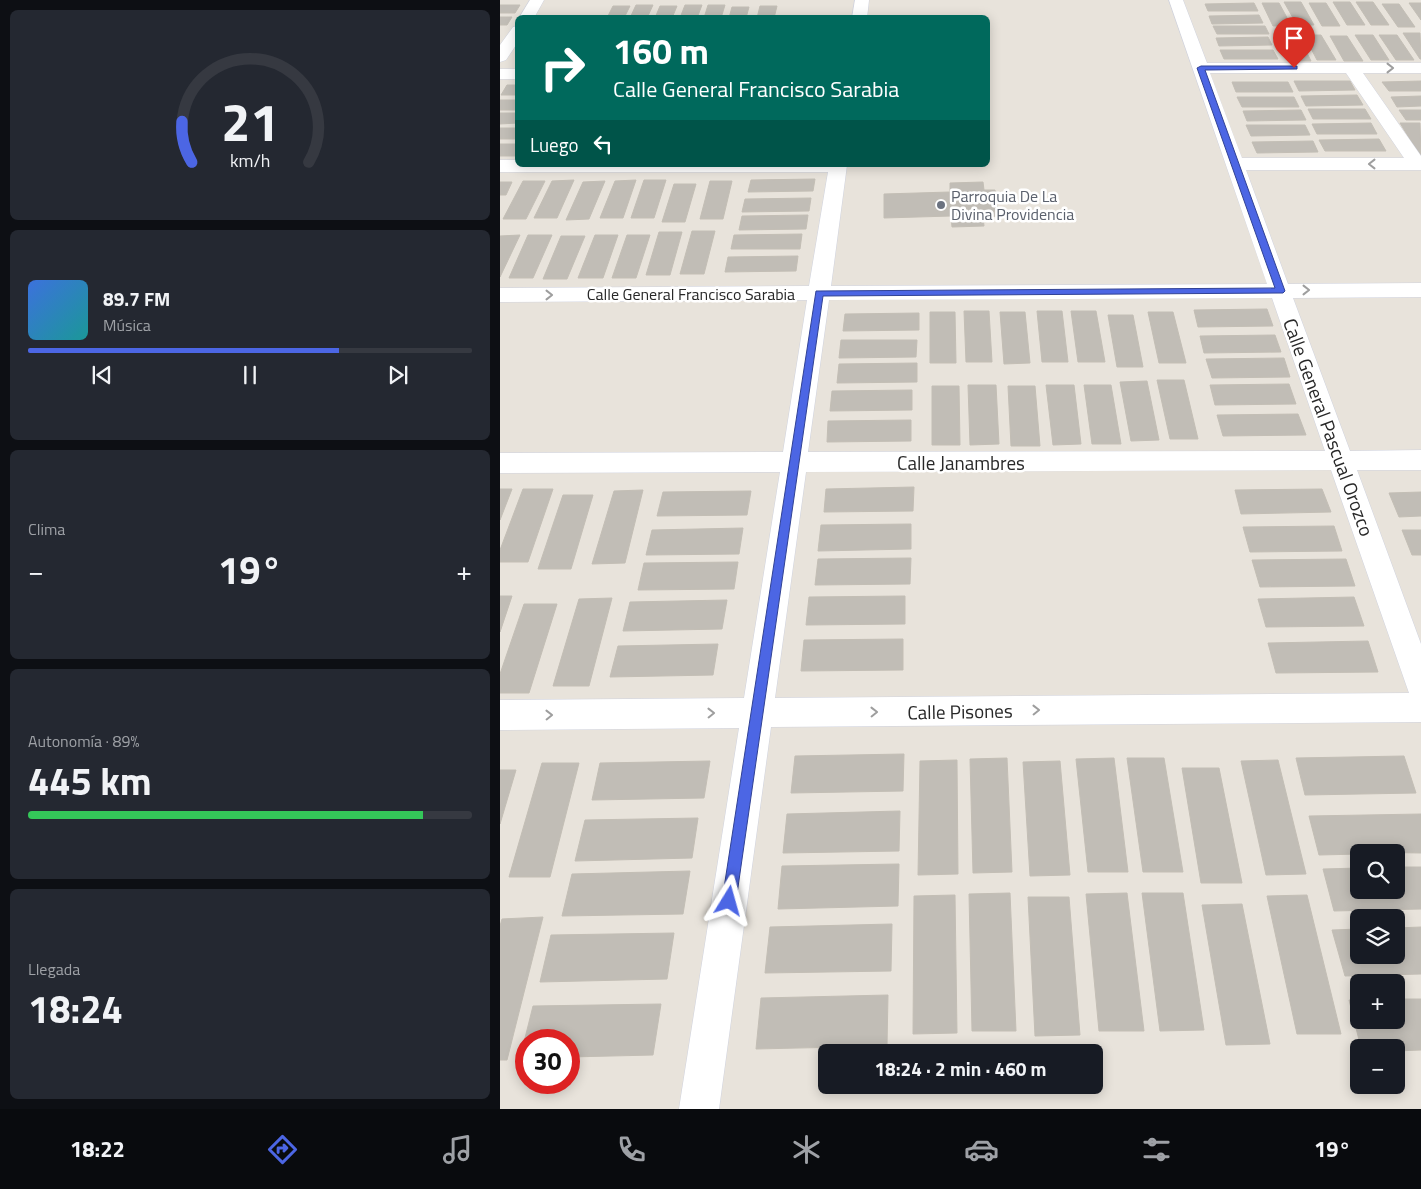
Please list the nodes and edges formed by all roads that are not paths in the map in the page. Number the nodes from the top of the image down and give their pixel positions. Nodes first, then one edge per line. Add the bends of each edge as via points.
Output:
1 (537, 0) edge
2 (862, 0) edge
3 (1176, 0) edge
4 (528, 15) edge
5 (860, 15) edge
6 (515, 34) edge
7 (500, 57) edge
8 (1201, 68) junction
9 (1350, 68) junction
10 (1421, 68) edge
11 (500, 74) edge
12 (515, 74) edge
13 (1235, 164) junction
14 (1419, 164) edge
15 (500, 166) edge
16 (515, 166) edge
17 (838, 167) edge
18 (1421, 290) edge
19 (1280, 291) junction
20 (819, 293) junction
21 (500, 295) edge
22 (1341, 460) junction
23 (1421, 460) edge
24 (500, 463) edge
25 (794, 463) junction
26 (1421, 685) edge
27 (1421, 707) edge
28 (757, 713) junction
29 (500, 715) edge
30 (698, 1109) edge

1 - 4 street
2 - 5 street
3 - 8 street, Calle General Pascual Orozco
6 - 7 street
8 - 9 street
8 - 13 street, Calle General Pascual Orozco
9 -> 10 street
9 - 14 street
11 - 12 street
14 -> 13 street
13 - 19 street, Calle General Pascual Orozco
15 - 16 street
17 - 20 street
19 -> 18 street, Calle General Francisco Sarabia
19 - 20 street, Calle General Francisco Sarabia
19 - 22 street, Calle General Pascual Orozco
21 -> 20 street, Calle General Francisco Sarabia
20 - 25 street
22 - 23 street, Calle Janambres
22 - 25 street, Calle Janambres
22 - 26 street, Calle General Pascual Orozco
24 - 25 street, Calle Janambres
25 - 28 street
28 -> 27 street, Calle Pisones
29 -> 28 street, Calle Pisones
28 - 30 street

